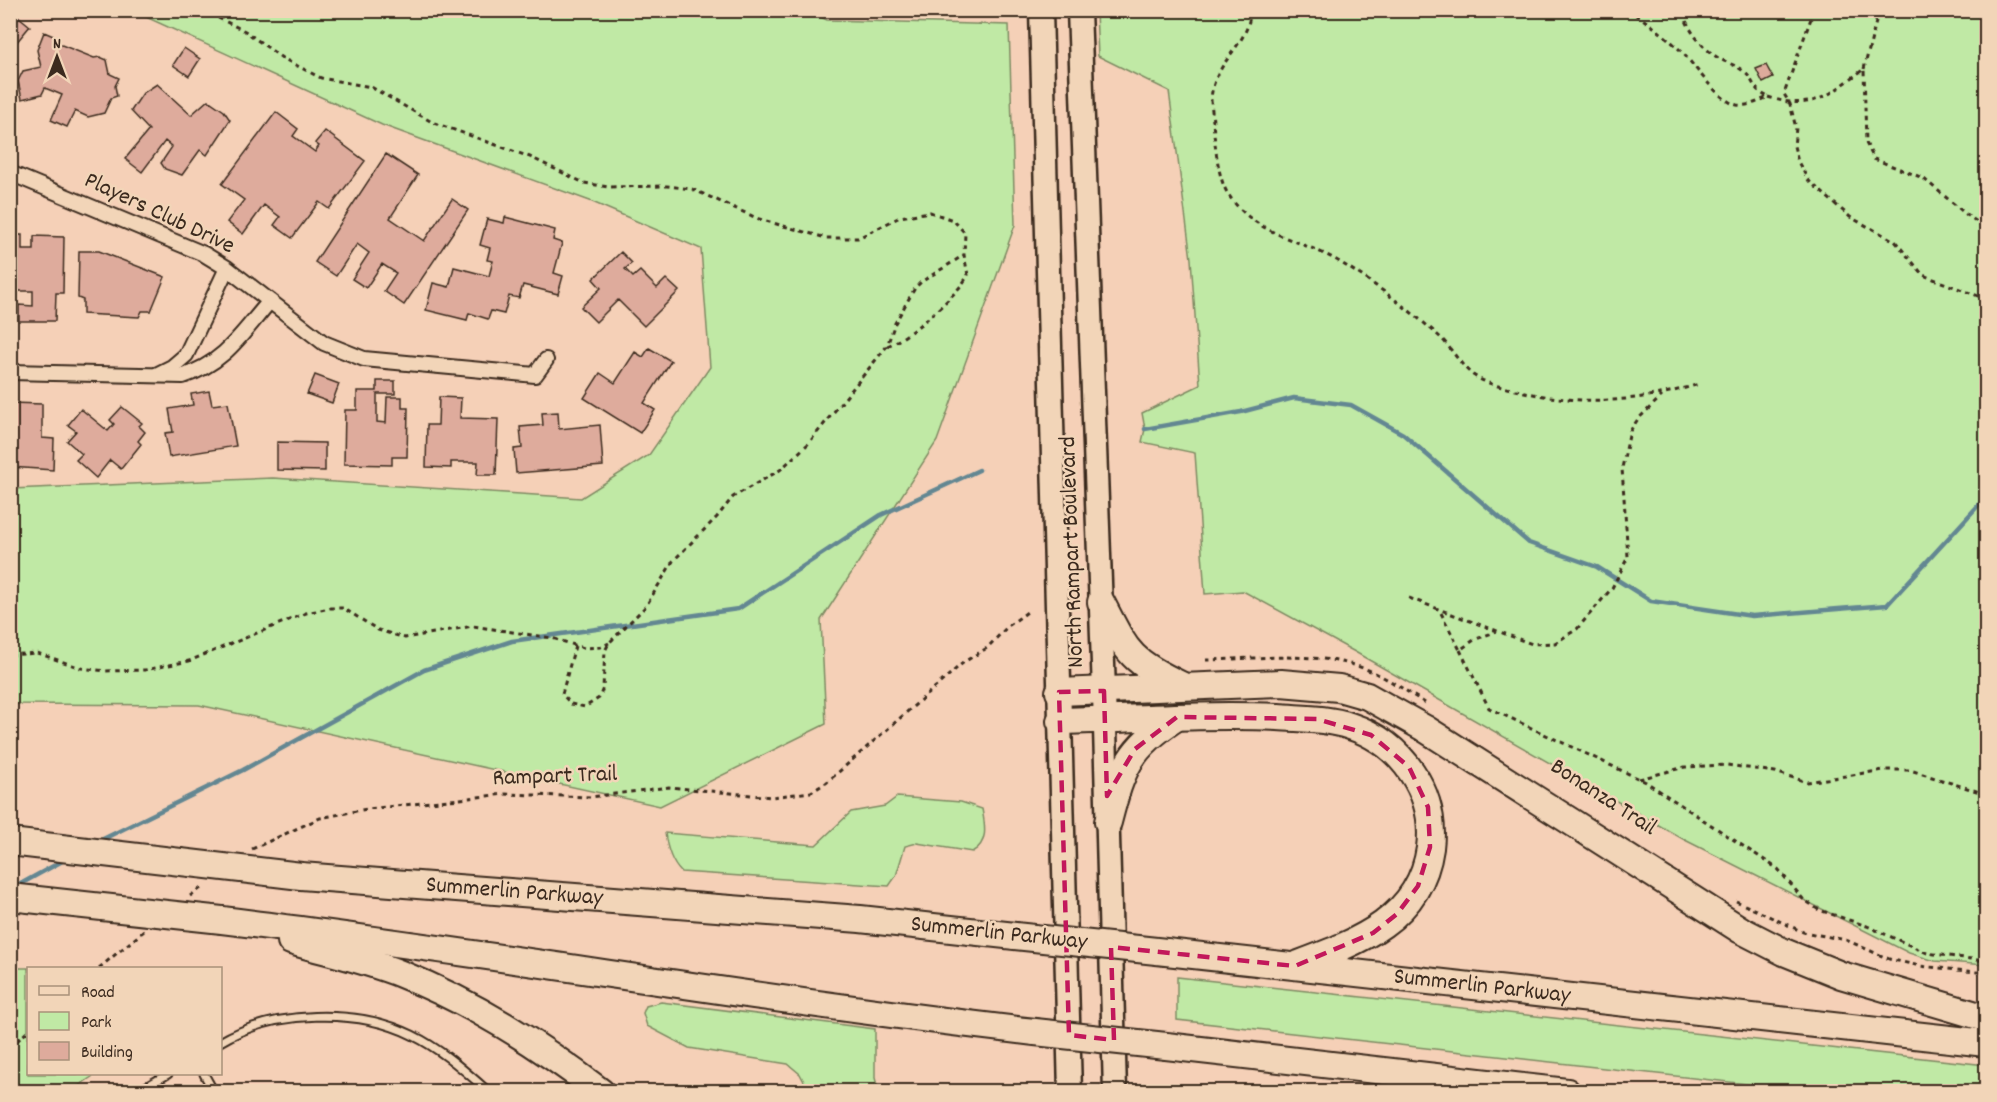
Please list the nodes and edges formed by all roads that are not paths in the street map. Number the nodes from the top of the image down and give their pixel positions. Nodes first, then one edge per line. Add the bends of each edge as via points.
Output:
1 (1041, 10) edge
2 (1079, 10) edge
3 (10, 173) edge
4 (226, 268) junction
5 (270, 301) junction
6 (546, 360) dead end
7 (10, 372) edge
8 (137, 377) junction
9 (1101, 602) junction
10 (1184, 686) junction
11 (1104, 691) junction
12 (1059, 692) junction
13 (1177, 717) junction
14 (1105, 720) junction
15 (1060, 721) junction
16 (1108, 822) junction
17 (10, 842) edge
18 (10, 897) edge
19 (222, 920) junction
20 (1295, 966) junction
21 (1986, 1018) edge
22 (222, 1041) edge
23 (1986, 1043) edge
24 (166, 1075) edge
25 (205, 1075) edge
26 (137, 1092) edge
27 (214, 1092) edge
28 (489, 1092) edge
29 (601, 1092) edge
30 (1071, 1092) edge
31 (1115, 1092) edge
32 (1567, 1092) edge

1 - 12 main road, North Rampart Boulevard
2 - 9 main road, North Rampart Boulevard
3 - 4 street, Players Club Drive via 204,254
4 - 5 street, Players Club Drive
4 - 8 street via 186,355 156,375
5 - 6 street, Players Club Drive via 324,343 364,359 535,375
5 - 8 street via 220,360 183,376
7 - 8 street
9 - 10 highway via 1128,652 1146,668
9 - 11 main road, North Rampart Boulevard
10 - 11 highway
10 - 21 highway via 1299,684 1339,688 1367,696 1424,728 1741,930 1841,975
11 - 12 highway
11 - 14 main road, North Rampart Boulevard
12 - 15 main road, North Rampart Boulevard
13 - 14 highway
13 - 16 highway via 1135,749 1116,788
13 - 20 highway via 1317,719 1350,726 1396,753 1424,794 1431,820 1430,847 1425,870 1409,901 1373,933
14 - 15 highway
14 - 16 main road, North Rampart Boulevard
15 - 30 main road, North Rampart Boulevard
16 - 31 main road, North Rampart Boulevard
17 - 20 highway, Summerlin Parkway, bridge via 302,876 860,919
18 - 19 highway, bridge
19 - 29 highway via 398,973 439,990 512,1028
19 - 32 highway, bridge via 462,951 863,1011
20 - 23 highway, Summerlin Parkway
22 - 28 lane via 268,1022 306,1016 349,1019 411,1034 445,1054
24 - 26 lane
25 - 27 lane

